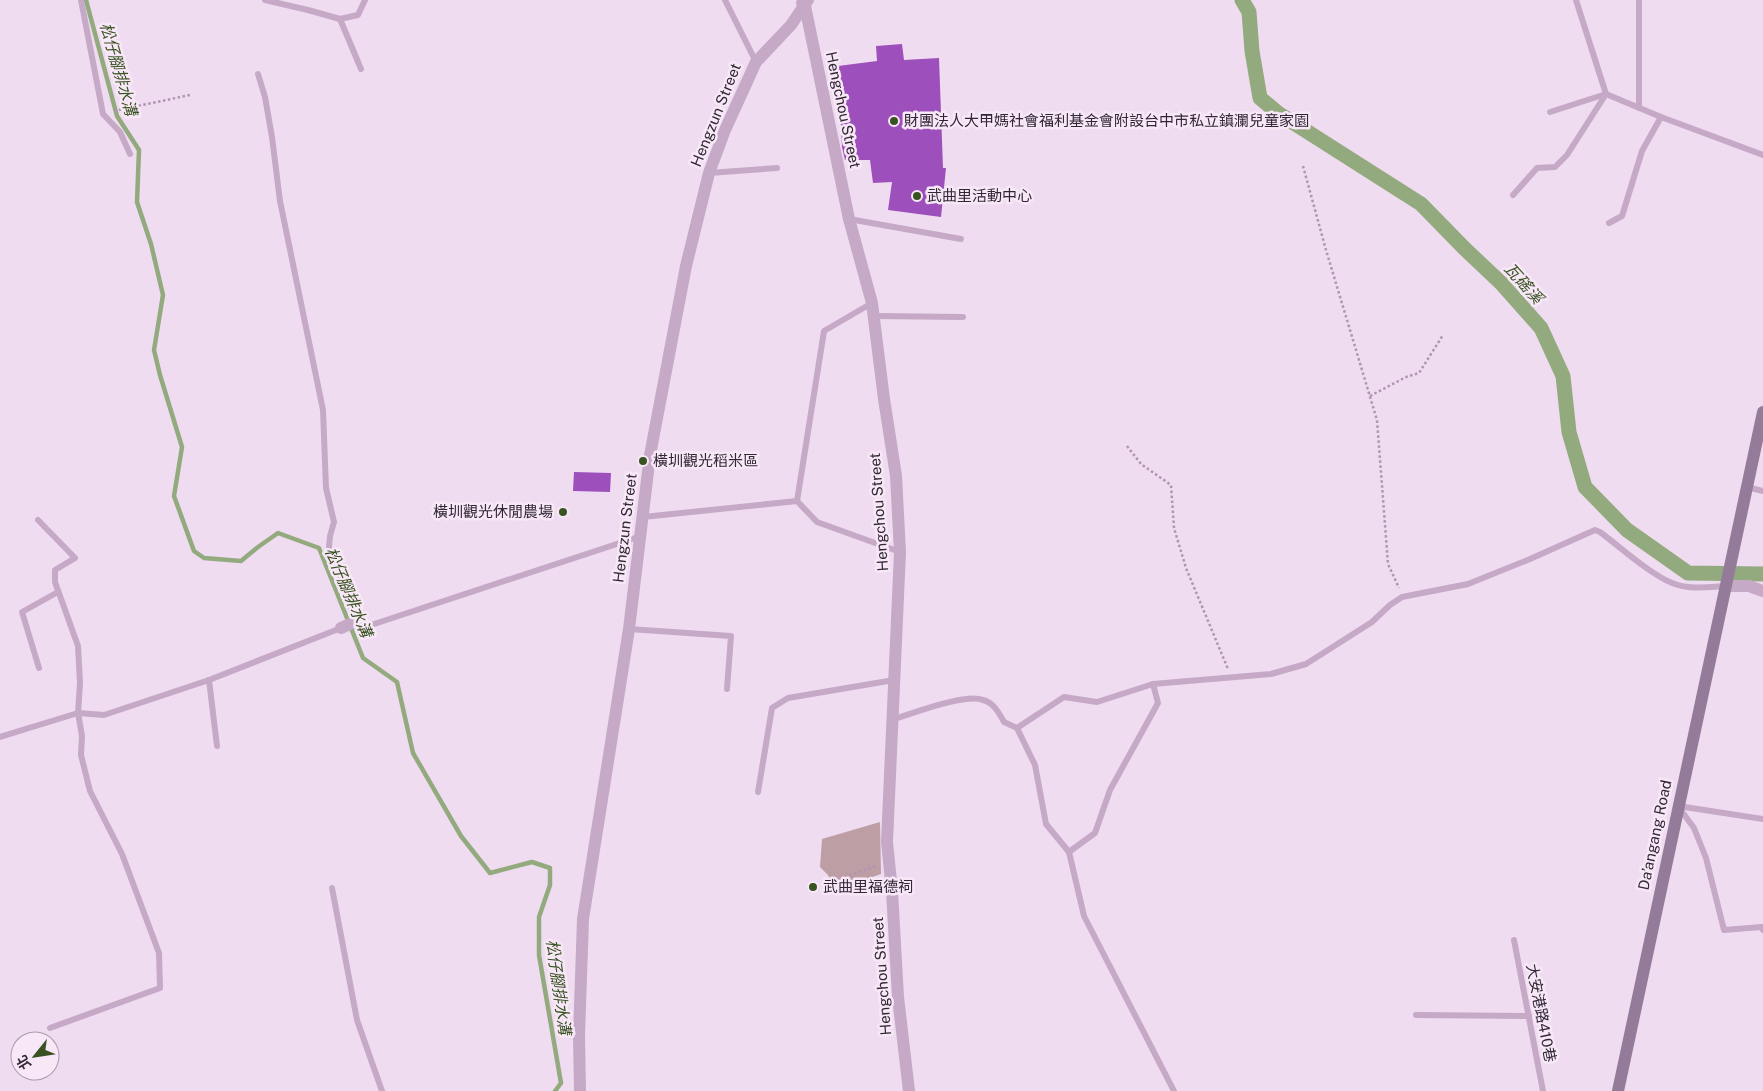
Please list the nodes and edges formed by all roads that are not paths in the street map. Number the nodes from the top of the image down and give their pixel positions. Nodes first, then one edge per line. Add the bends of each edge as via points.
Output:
1 (80, 0) edge
2 (265, 0) edge
3 (365, 0) edge
4 (725, 0) edge
5 (1576, 0) edge
6 (1639, 0) edge
7 (804, 2) edge
8 (340, 20) junction
9 (756, 62) junction
10 (361, 69) dead end
11 (258, 74) dead end
12 (1606, 94) junction
13 (1638, 108) junction
14 (1550, 112) dead end
15 (1661, 117) junction
16 (130, 154) dead end
17 (1763, 155) edge
18 (777, 168) dead end
19 (709, 173) junction
20 (1513, 195) dead end
21 (849, 219) junction
22 (1609, 223) dead end
23 (961, 239) dead end
24 (873, 310) junction
25 (964, 317) dead end
26 (1763, 412) edge
27 (1747, 487) junction
28 (1763, 491) edge
29 (797, 501) junction
30 (643, 517) junction
31 (38, 520) dead end
32 (640, 536) junction
33 (900, 552) junction
34 (1727, 586) junction
35 (1763, 591) edge
36 (58, 592) junction
37 (350, 627) junction
38 (630, 630) junction
39 (39, 668) dead end
40 (209, 680) junction
41 (894, 680) junction
42 (1154, 684) junction
43 (727, 689) dead end
44 (78, 713) junction
45 (894, 719) junction
46 (1017, 728) junction
47 (0, 737) edge
48 (217, 746) dead end
49 (758, 792) dead end
50 (1678, 806) junction
51 (1763, 818) edge
52 (1069, 852) junction
53 (332, 888) dead end
54 (1763, 930) edge
55 (1514, 940) dead end
56 (1416, 1015) dead end
57 (1529, 1016) junction
58 (50, 1028) dead end
59 (382, 1091) edge
60 (580, 1091) edge
61 (909, 1091) edge
62 (1174, 1091) edge
63 (1543, 1091) edge
64 (1618, 1091) edge

1 - 16 lane via 103,114 120,132
2 - 8 lane
3 - 8 lane via 358,15
4 - 9 lane
5 - 12 lane
6 - 13 lane
7 - 9 street, Hengzun Street via 790,25
7 - 21 street, Hengchou Street
8 - 10 lane
9 - 19 street, Hengzun Street via 724,130
11 - 37 lane via 270,129 280,202 323,410 326,488 334,522 330,547
12 - 13 lane
12 - 14 lane
12 - 20 lane via 1567,155 1555,167 1537,168
13 - 15 lane
15 - 17 lane
15 - 22 lane via 1642,151 1622,216
18 - 19 lane
19 - 30 street, Hengzun Street via 686,266 650,455
21 - 23 lane
21 - 24 street, Hengchou Street
24 - 25 lane
24 - 29 lane via 824,330
24 - 33 street, Hengchou Street via 896,476
26 - 27 main road
27 - 28 lane
27 - 34 main road, Da’angang Road
29 - 30 lane
29 - 33 lane via 817,522
30 - 32 street, Hengzun Street
31 - 36 lane via 75,558 55,570
32 - 37 lane
32 - 38 street, Hengzun Street
33 - 41 street, Hengchou Street
34 - 35 street via 1749,586
34 - 42 lane via 1692,587 1672,583 1595,530 1468,584 1402,596 1372,622 1306,664 1271,674
34 - 50 main road, Da’angang Road
36 - 39 lane via 22,612
36 - 44 lane via 78,646
37 - 40 lane
38 - 43 lane via 731,636
38 - 60 street, Hengzun Street via 583,919
40 - 44 lane via 104,715
40 - 48 lane
41 - 45 street, Hengchou Street
41 - 49 lane via 788,698 772,708
42 - 46 lane via 1097,702 1064,697
42 - 52 lane via 1158,703 1110,790 1096,833
44 - 47 lane
44 - 58 lane via 81,755 90,790 122,854 159,952 160,988
45 - 46 lane via 970,697 984,700 999,712 1004,722
45 - 61 street, Hengchou Street via 887,842 898,997
46 - 52 lane via 1035,765 1046,824
50 - 51 lane
50 - 54 lane via 1694,828 1706,858 1724,930 1762,927
50 - 64 main road, Da’angang Road
52 - 62 lane via 1084,916
53 - 59 lane via 357,1020
55 - 57 lane, 大安港路410巷
56 - 57 lane
57 - 63 lane, 大安港路410巷

